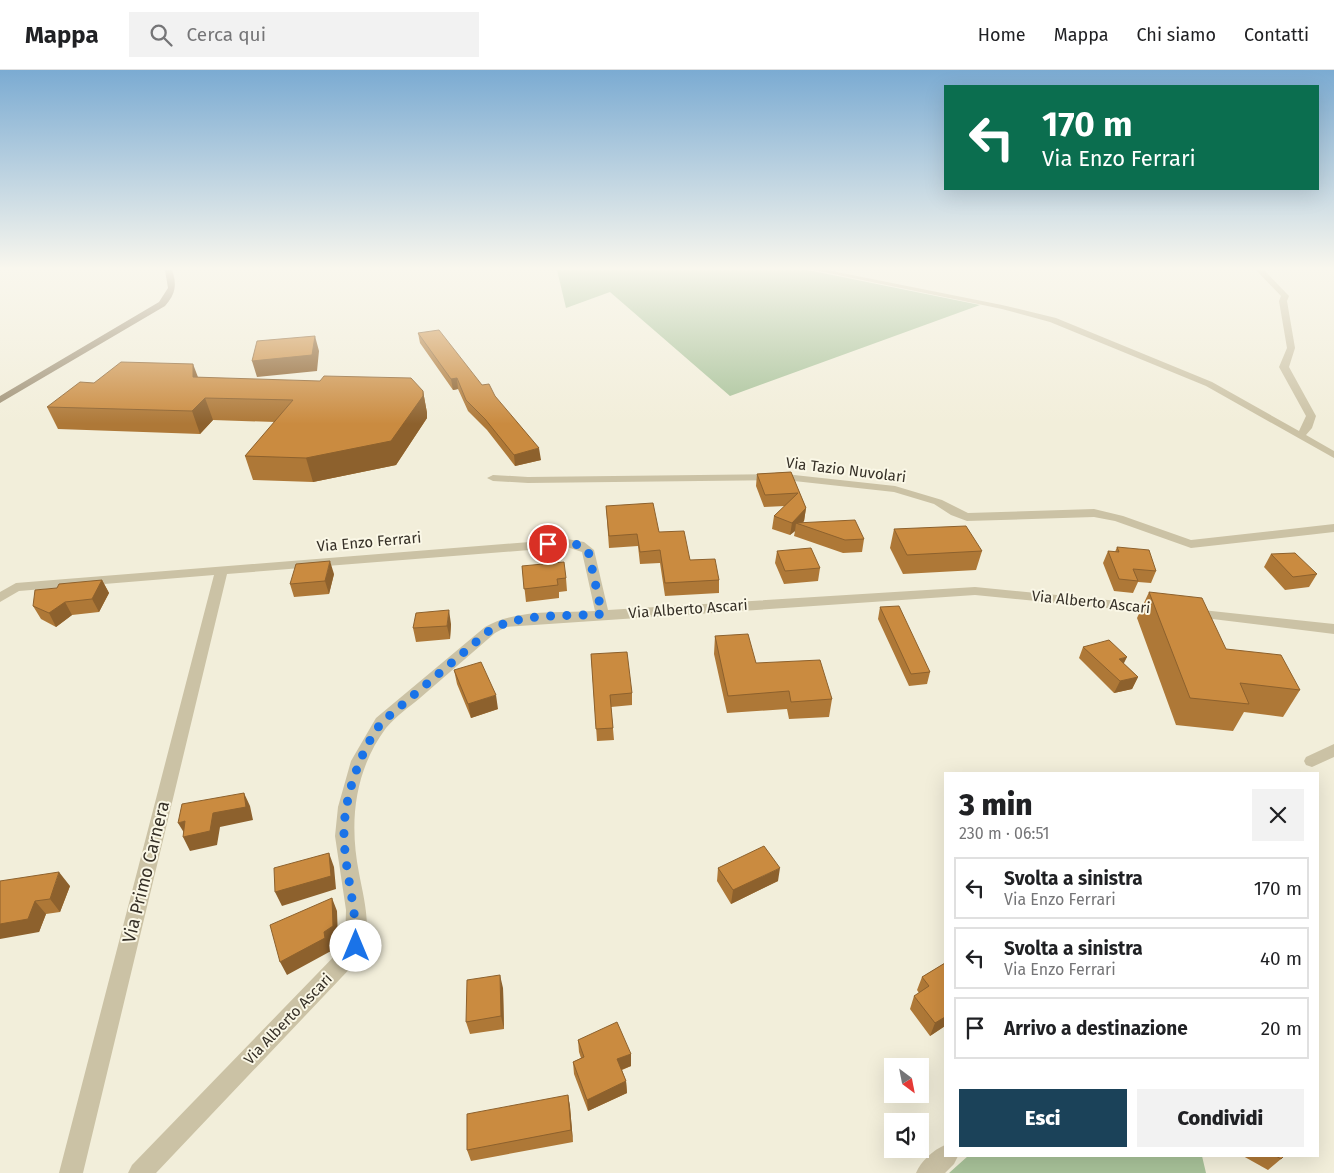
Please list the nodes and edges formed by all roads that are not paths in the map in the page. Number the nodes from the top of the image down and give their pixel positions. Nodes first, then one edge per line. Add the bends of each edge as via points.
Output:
1 (133, 321) edge
2 (1056, 321) edge
3 (1286, 321) edge
4 (0, 400) edge
5 (1300, 435) junction
6 (1334, 455) edge
7 (493, 478) dead end
8 (1334, 528) edge
9 (221, 571) junction
10 (0, 598) edge
11 (602, 614) junction
12 (1334, 628) edge
13 (1334, 750) edge
14 (1312, 761) dead end
15 (945, 1157) edge
16 (71, 1173) edge
17 (140, 1173) edge
18 (928, 1173) edge

1 - 4 main road
2 - 5 street via 1209,384
3 - 5 street via 1291,348 1284,367 1310,416 1307,428
5 - 6 street
7 - 8 street, Via Tazio Nuvolari via 784,477 895,489 938,502 967,517 1112,515 1171,540 1191,544
9 - 10 street, Via Enzo Ferrari via 16,586
9 - 11 street, Via Enzo Ferrari via 567,543 588,550
9 - 16 street, Via Primo Carnera
11 - 12 street, Via Alberto Ascari via 975,591
11 - 17 street, Via Alberto Ascari via 502,623 382,722 368,738 351,782 344,835 356,946
13 - 14 street
15 - 18 street

